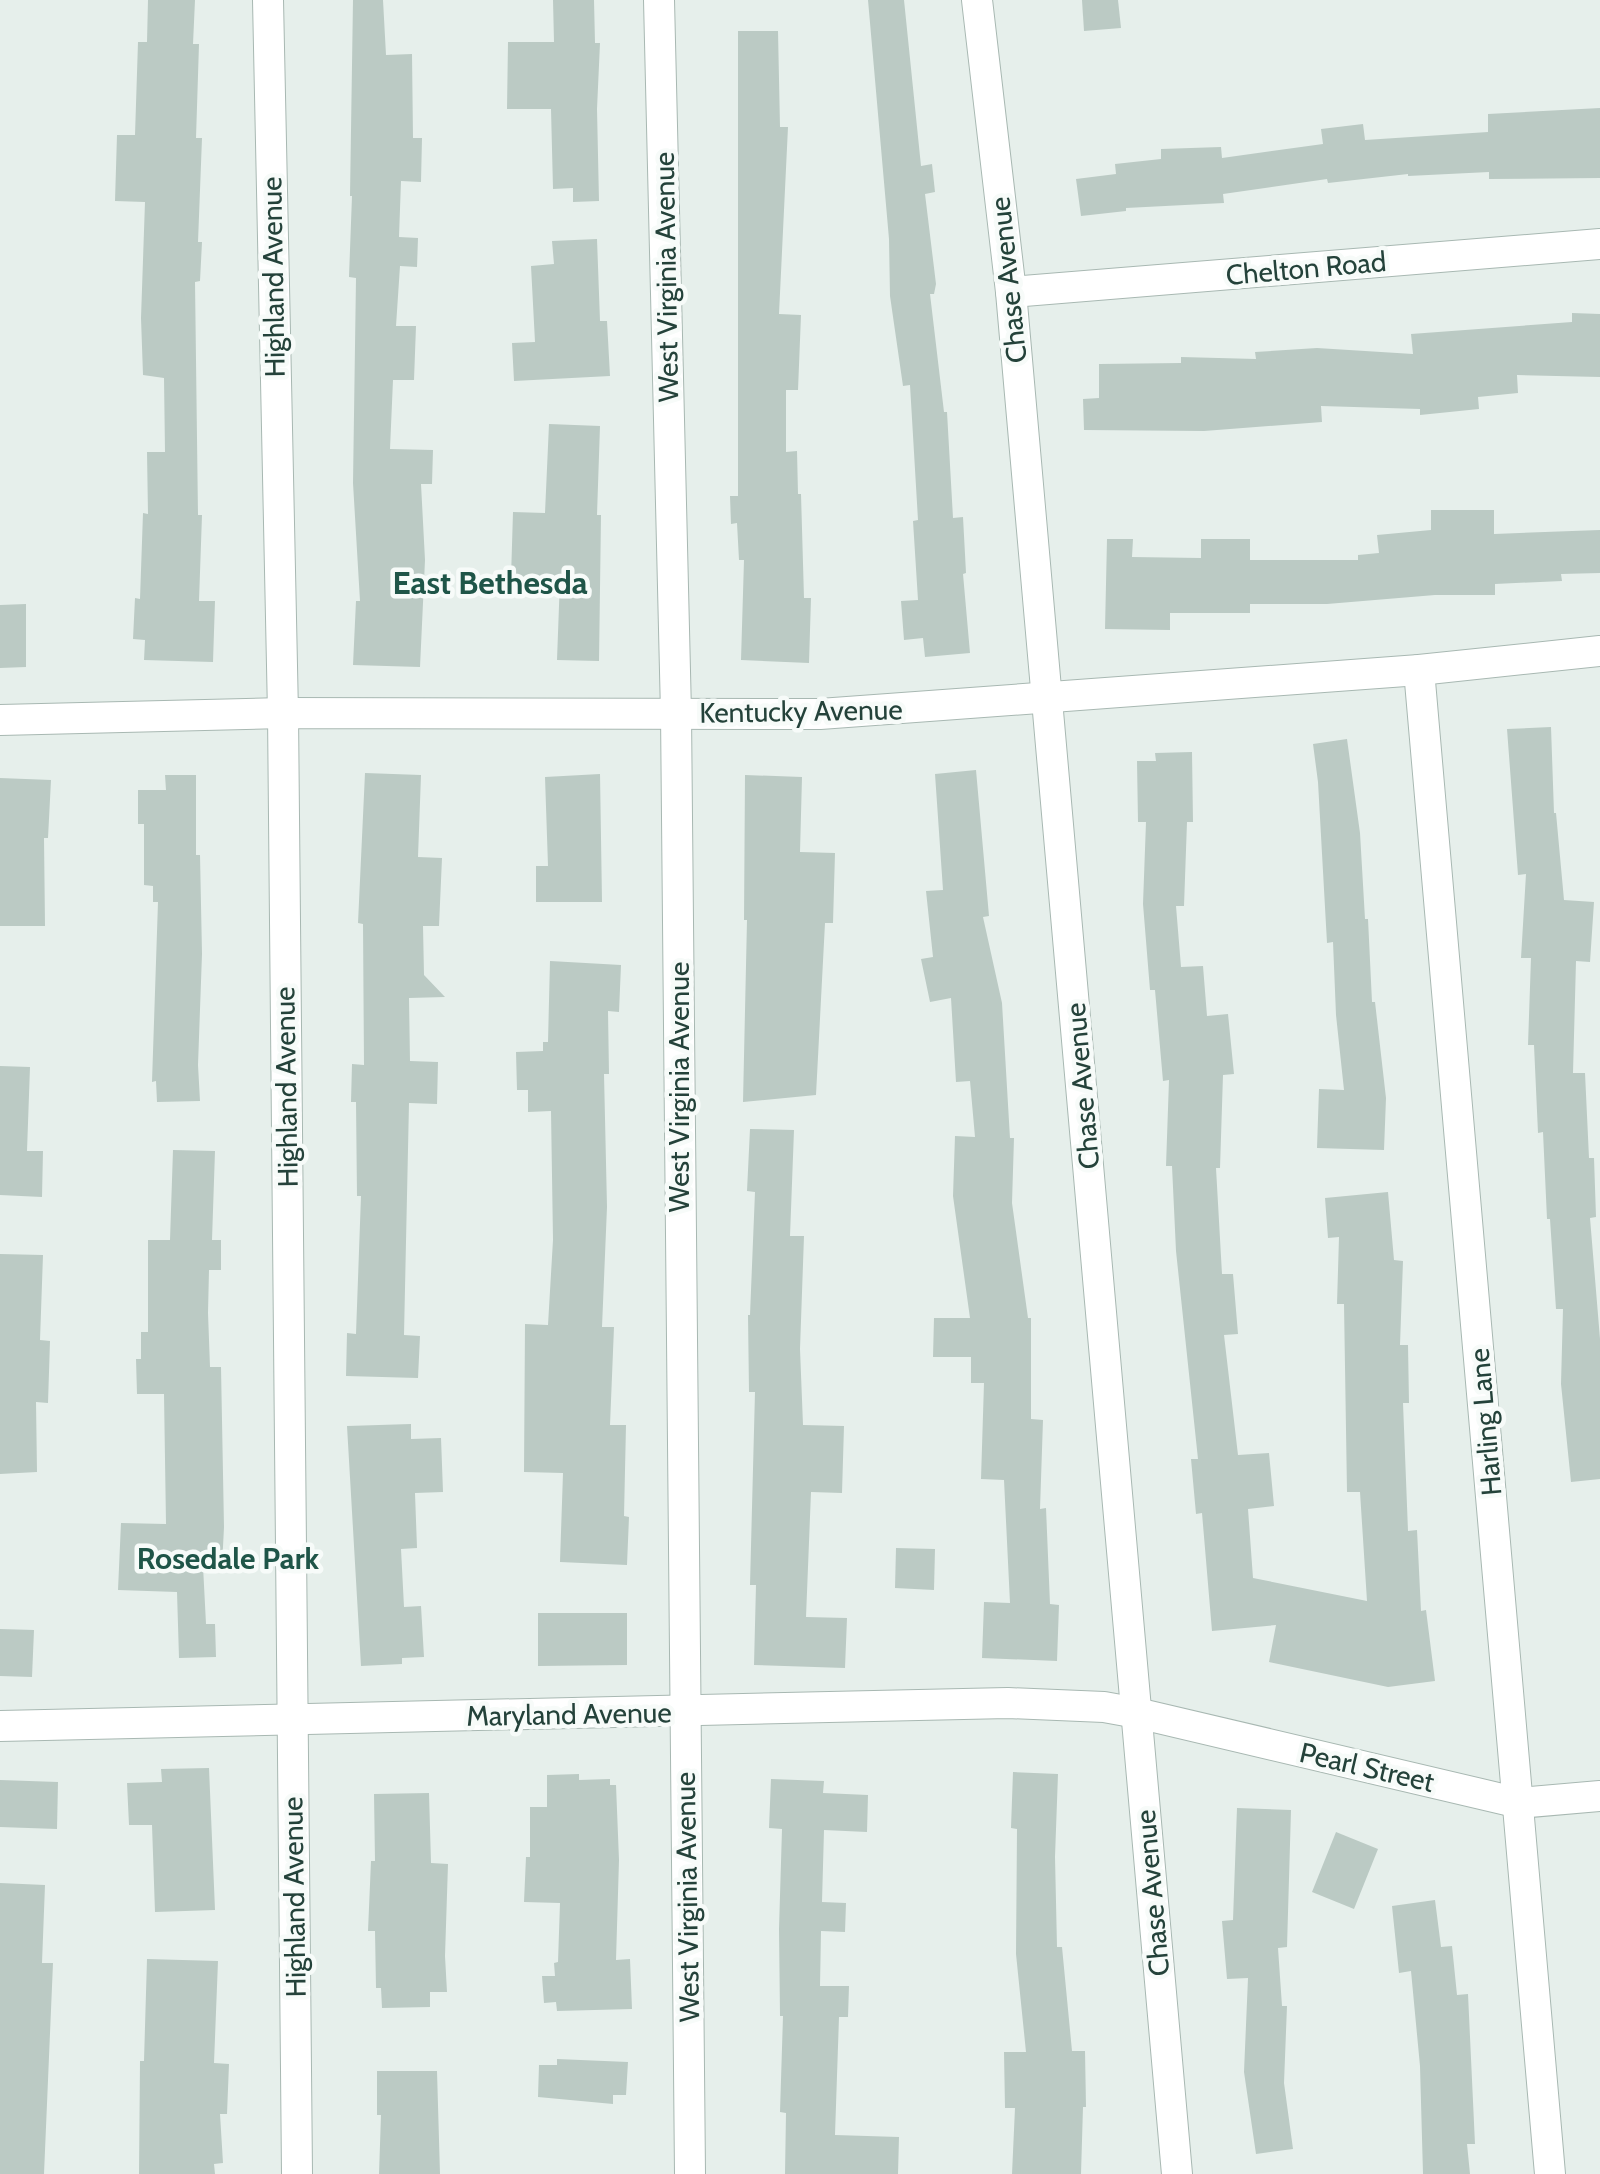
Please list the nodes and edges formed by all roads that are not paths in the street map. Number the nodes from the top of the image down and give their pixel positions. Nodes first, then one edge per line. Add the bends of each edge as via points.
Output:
1 (268, 0) edge
2 (659, 0) edge
3 (977, 0) edge
4 (1600, 244) edge
5 (1011, 292) junction
6 (1600, 651) edge
7 (1419, 670) junction
8 (1046, 700) junction
9 (282, 712) junction
10 (676, 713) junction
11 (0, 720) edge
12 (684, 1712) junction
13 (1137, 1712) junction
14 (292, 1719) junction
15 (0, 1726) edge
16 (1600, 1796) edge
17 (1519, 1803) junction
18 (297, 2174) edge
19 (690, 2174) edge
20 (1177, 2174) edge
21 (1550, 2174) edge

1 - 9 street, Highland Avenue
2 - 10 street, West Virginia Avenue
3 - 5 street, Chase Avenue
4 - 5 street, Chelton Road
5 - 8 street, Chase Avenue
6 - 7 street, Kentucky Avenue
7 - 8 street, Kentucky Avenue
7 - 17 street, Harling Lane
8 - 10 street, Kentucky Avenue via 820,714
8 - 13 street, Chase Avenue
9 - 10 street, Kentucky Avenue
9 - 11 street, Kentucky Avenue
9 - 14 street, Highland Avenue
10 - 12 street, West Virginia Avenue
12 - 13 street, Maryland Avenue via 1008,1703
12 - 14 street, Maryland Avenue
12 - 19 street, West Virginia Avenue
13 - 17 street, Pearl Street
13 - 20 street, Chase Avenue
14 - 15 street, Maryland Avenue
14 - 18 street, Highland Avenue
16 - 17 street, Pearl Street
17 - 21 street, Harling Lane

